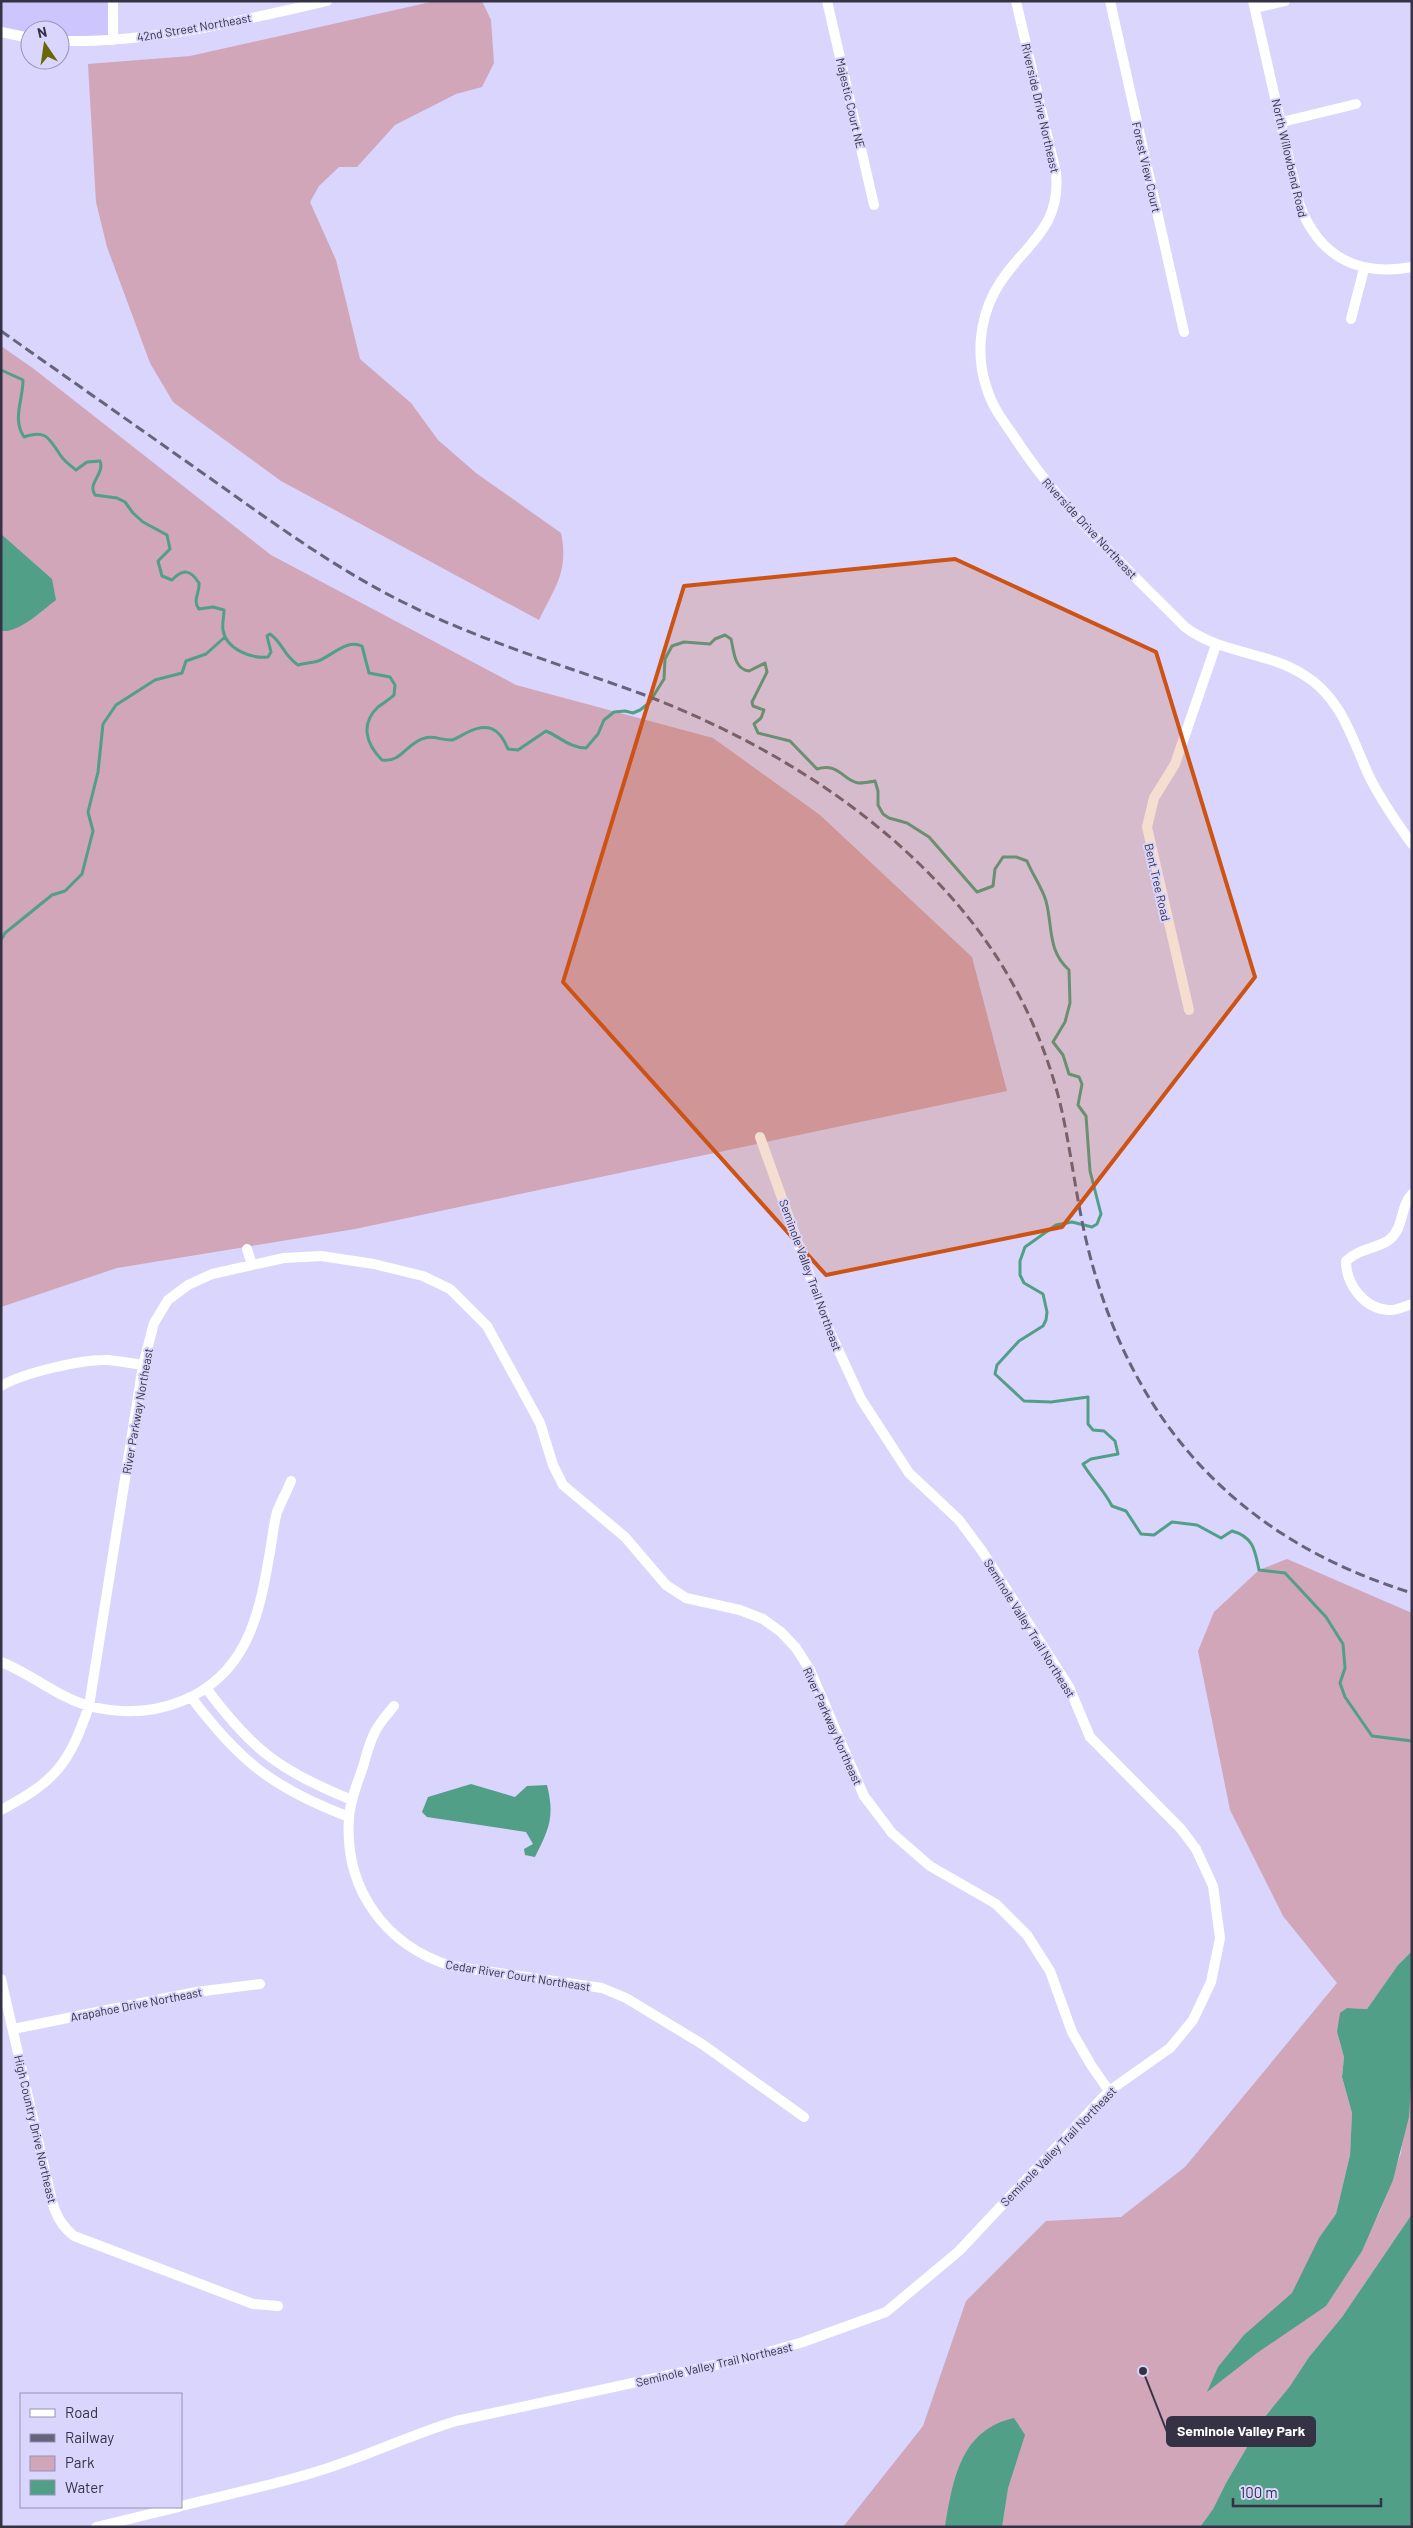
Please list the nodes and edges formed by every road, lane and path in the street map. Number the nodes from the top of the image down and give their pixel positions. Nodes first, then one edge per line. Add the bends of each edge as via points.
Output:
1 (112, 1) edge
2 (327, 1) edge
3 (827, 1) edge
4 (1016, 1) edge
5 (1110, 1) edge
6 (1286, 1) edge
7 (1254, 5) edge
8 (1, 32) edge
9 (20, 36) edge
10 (112, 40) junction
11 (70, 41) edge
12 (1356, 104) dead end
13 (1282, 122) junction
14 (874, 205) dead end
15 (1412, 267) edge
16 (1364, 269) junction
17 (1351, 319) dead end
18 (1184, 332) dead end
19 (1216, 646) junction
20 (1412, 844) edge
21 (1189, 1010) dead end
22 (760, 1137) dead end
23 (1412, 1194) edge
24 (247, 1249) dead end
25 (252, 1265) junction
26 (1412, 1304) edge
27 (143, 1365) junction
28 (1, 1386) edge
29 (291, 1481) dead end
30 (1, 1662) edge
31 (206, 1688) junction
32 (191, 1697) junction
33 (89, 1706) junction
34 (394, 1706) dead end
35 (352, 1800) junction
36 (1, 1810) edge
37 (349, 1817) junction
38 (1, 1979) edge
39 (260, 1984) dead end
40 (14, 2029) junction
41 (1110, 2091) junction
42 (804, 2117) dead end
43 (278, 2306) dead end
44 (182, 2506) edge
45 (172, 2508) edge
46 (96, 2527) edge

1 - 10 street
2 - 10 street, 42nd Street Northeast via 185,31
3 - 14 street, Majestic Court NE
4 - 19 street, Riverside Drive Northeast via 1058,190 1047,224 998,286 987,306 980,349 987,390 1016,441 1056,494 1185,627
5 - 18 street, Forest View Court
6 - 7 street
7 - 13 street, North Willowbend Road
8 - 9 street
10 - 11 street, 42nd Street Northeast
12 - 13 street
13 - 16 street, North Willowbend Road via 1306,224 1325,247
15 - 16 street, North Willowbend Road
16 - 17 street
19 - 20 street, Riverside Drive Northeast via 1281,662 1306,676 1326,693 1352,732 1369,776 1392,818
19 - 21 street, Bent Tree Road via 1175,764 1154,798 1147,827
22 - 41 street, Seminole Valley Trail Northeast via 830,1332 861,1399 909,1473 959,1520 982,1550 1069,1687 1090,1737 1181,1829 1196,1849 1213,1886 1220,1938 1211,1982 1193,2020 1170,2048
23 - 26 street via 1400,1225 1389,1240 1357,1252 1346,1261 1346,1275 1357,1292 1375,1308 1391,1311
24 - 25 street
25 - 27 street, River Parkway Northeast via 212,1274 188,1285 168,1300 154,1323
25 - 41 street, River Parkway Northeast via 284,1258 321,1256 374,1264 423,1276 450,1289 470,1307 487,1326 540,1423 563,1485 625,1537 666,1586 686,1598 740,1610 763,1620 796,1648 810,1670 864,1796 892,1833 930,1866 996,1904 1027,1935 1050,1971 1072,2032 1090,2065
27 - 28 street via 107,1360 88,1362 14,1379
27 - 33 street, River Parkway Northeast
29 - 31 street via 277,1513 254,1628 228,1669
30 - 33 street
31 - 32 street
31 - 35 street via 247,1738 267,1756 294,1774
32 - 33 street via 148,1711
32 - 37 street via 233,1750 257,1770 313,1804
33 - 36 street, River Parkway Northeast via 76,1745 57,1772 33,1793
34 - 35 street, Cedar River Court Northeast via 374,1733
35 - 37 street, Cedar River Court Northeast
37 - 42 street, Cedar River Court Northeast via 349,1838 359,1888 386,1926 405,1944 428,1958 451,1966 602,1988 626,1998 702,2044
38 - 40 street, High Country Drive Northeast
39 - 40 street, Arapahoe Drive Northeast via 196,1992
40 - 43 street, High Country Drive Northeast via 53,2205 66,2230 74,2236 252,2304
41 - 44 street, Seminole Valley Trail Northeast via 959,2251 886,2312 748,2358 456,2421 413,2434 311,2474
45 - 46 street, Seminole Valley Trail Northeast

